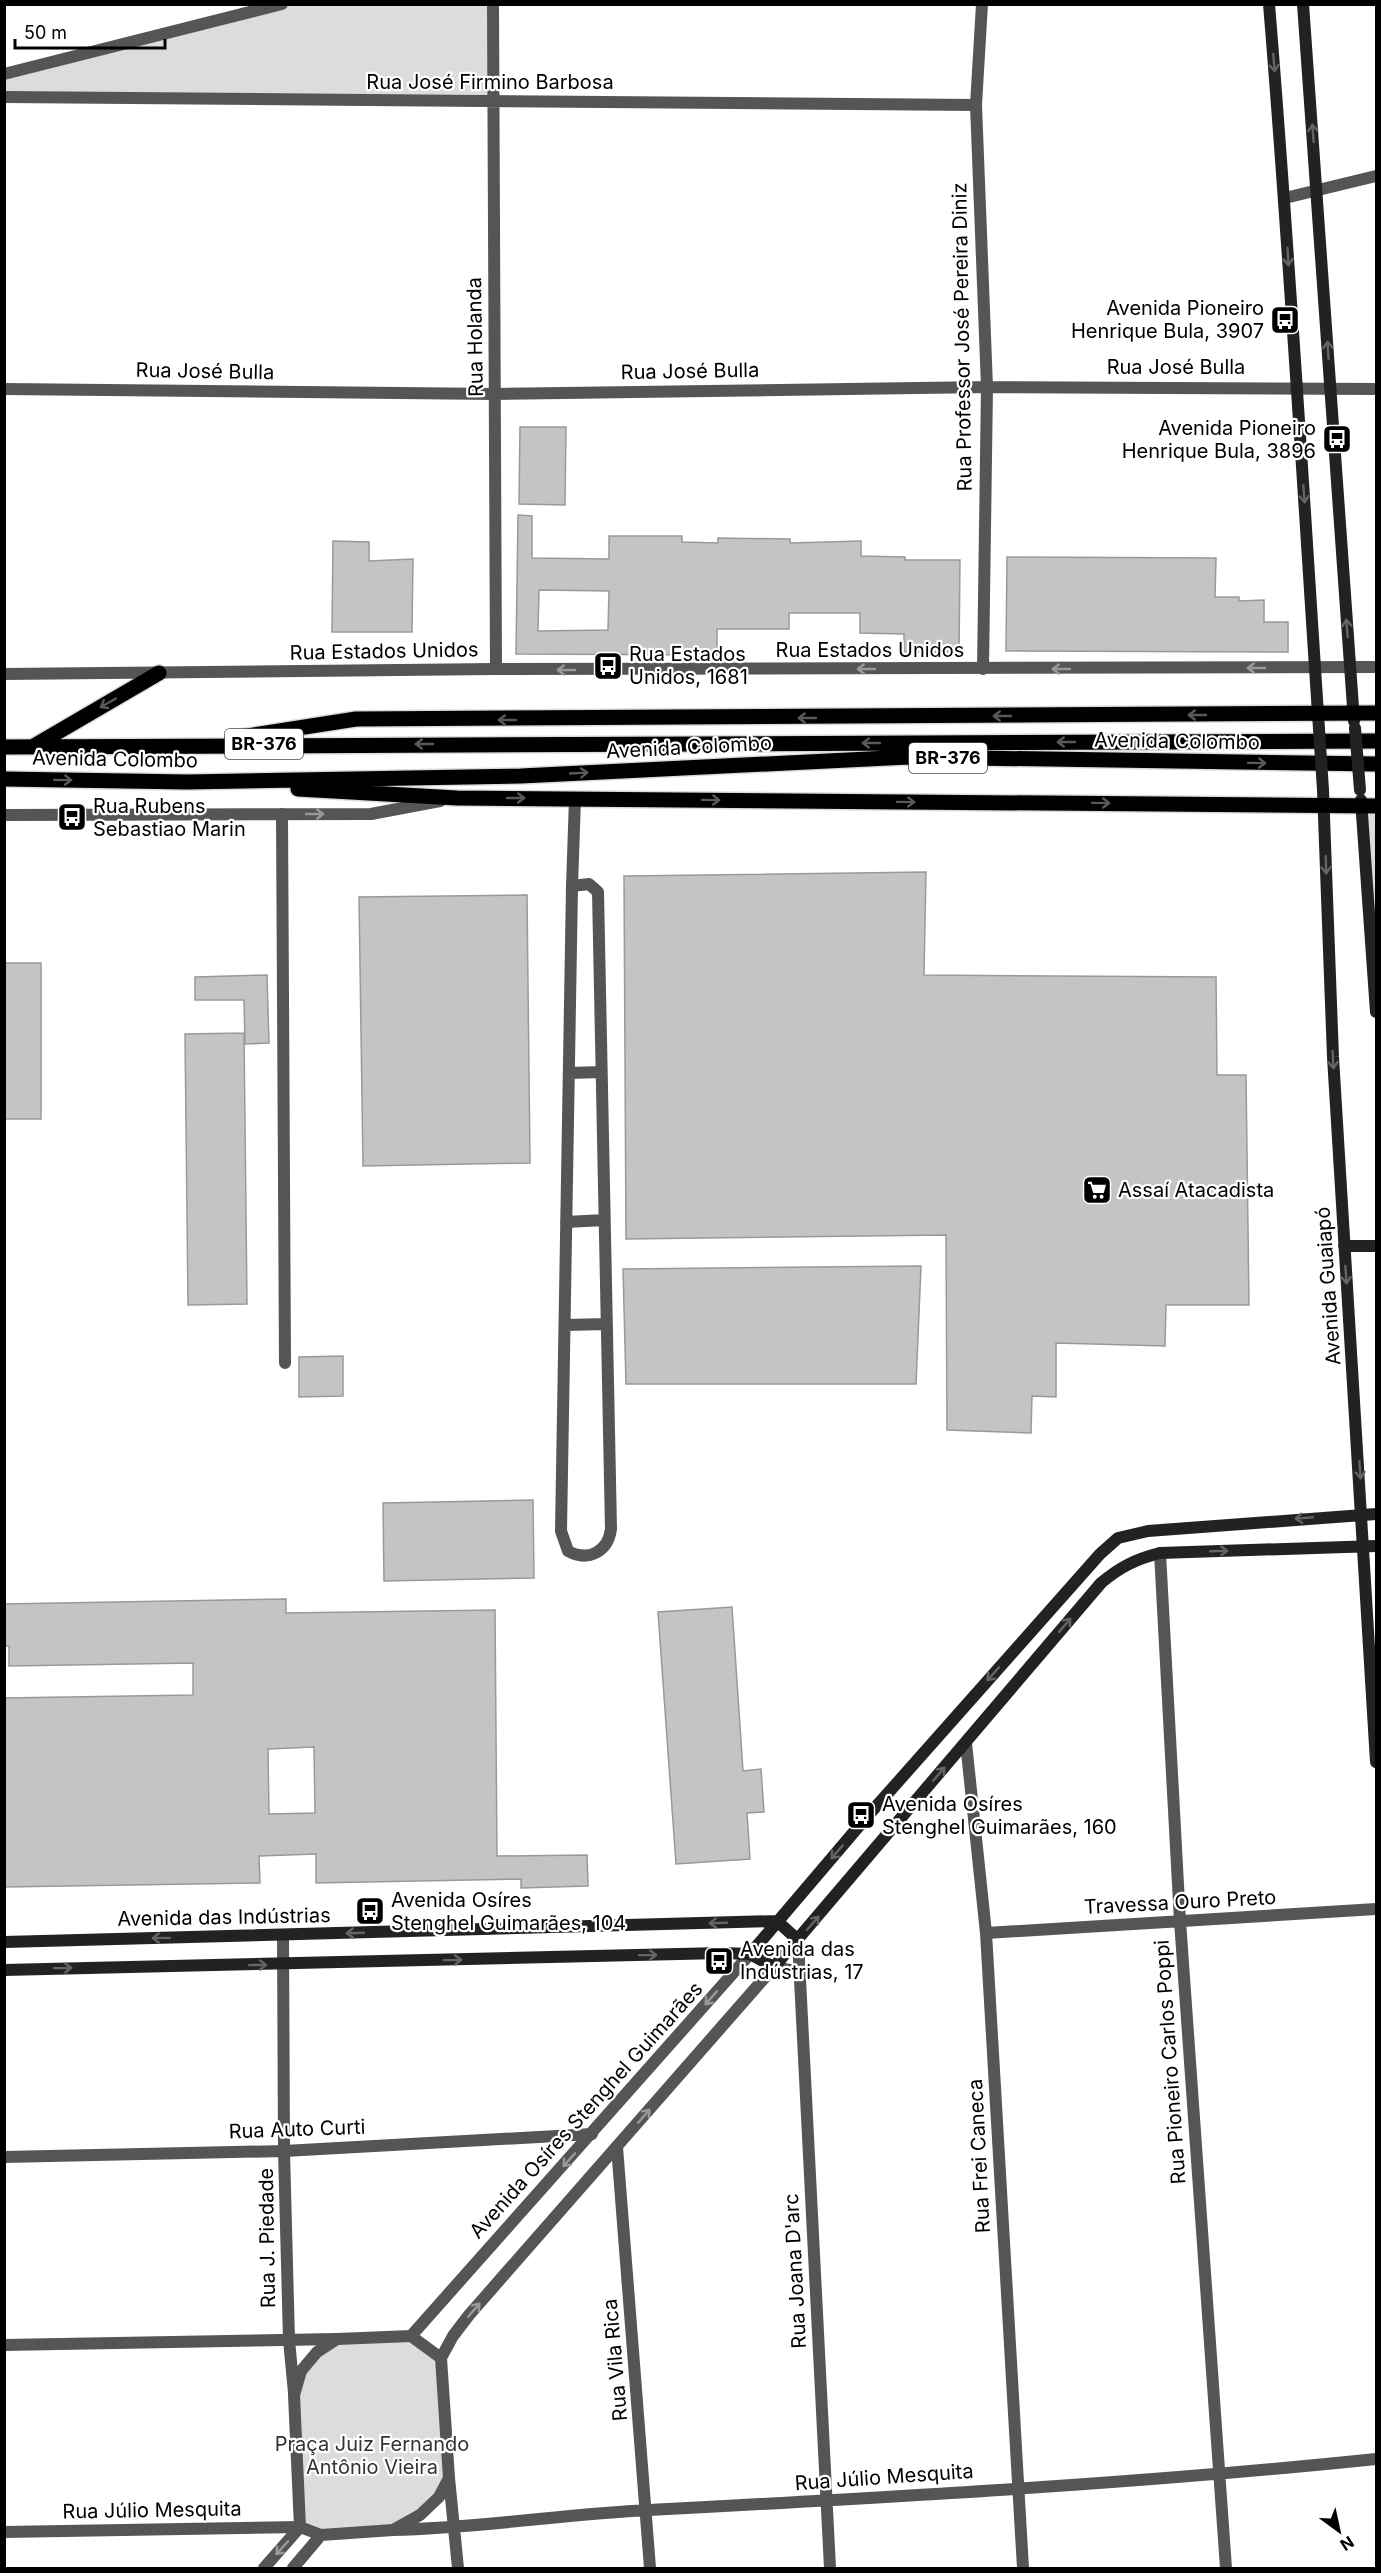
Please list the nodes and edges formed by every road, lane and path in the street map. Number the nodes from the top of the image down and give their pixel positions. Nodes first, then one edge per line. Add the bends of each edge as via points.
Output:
1 (282, 4) edge
2 (493, 4) edge
3 (982, 4) edge
4 (1269, 4) edge
5 (1303, 4) edge
6 (5, 74) edge
7 (4, 84) edge
8 (4, 97) edge
9 (492, 101) junction
10 (976, 105) junction
11 (1377, 176) edge
12 (1318, 191) junction
13 (1285, 198) junction
14 (987, 387) junction
15 (1297, 387) junction
16 (1331, 388) junction
17 (4, 389) edge
18 (1377, 389) edge
19 (495, 394) junction
20 (1377, 667) edge
21 (1315, 668) junction
22 (1350, 668) junction
23 (496, 669) junction
24 (983, 669) junction
25 (159, 673) junction
26 (4, 674) edge
27 (1377, 713) edge
28 (1319, 721) junction
29 (1354, 721) junction
30 (1377, 741) edge
31 (191, 744) junction
32 (4, 747) edge
33 (33, 747) junction
34 (1377, 764) edge
35 (4, 779) edge
36 (188, 782) junction
37 (457, 798) junction
38 (575, 799) junction
39 (1370, 806) edge
40 (1324, 807) junction
41 (282, 814) junction
42 (4, 815) edge
43 (572, 886) junction
44 (1377, 1012) edge
45 (601, 1072) junction
46 (569, 1073) junction
47 (604, 1220) junction
48 (566, 1222) junction
49 (1344, 1246) junction
50 (1377, 1246) edge
51 (607, 1324) junction
52 (565, 1325) junction
53 (285, 1364) dead end
54 (1363, 1514) junction
55 (1377, 1514) edge
56 (1371, 1546) edge
57 (1160, 1553) junction
58 (966, 1743) junction
59 (1377, 1762) edge
60 (1377, 1909) edge
61 (777, 1921) junction
62 (1180, 1921) junction
63 (986, 1933) junction
64 (283, 1935) junction
65 (798, 1940) junction
66 (4, 1942) edge
67 (750, 1954) junction
68 (282, 1964) junction
69 (774, 1967) junction
70 (4, 1970) edge
71 (800, 1972) junction
72 (592, 2134) junction
73 (617, 2148) junction
74 (284, 2151) junction
75 (4, 2157) edge
76 (411, 2336) junction
77 (337, 2339) junction
78 (289, 2340) junction
79 (4, 2345) edge
80 (441, 2358) junction
81 (294, 2395) junction
82 (1377, 2459) edge
83 (1219, 2475) junction
84 (448, 2478) junction
85 (1017, 2487) junction
86 (825, 2502) junction
87 (646, 2510) junction
88 (300, 2527) junction
89 (454, 2529) junction
90 (393, 2530) junction
91 (4, 2532) edge
92 (321, 2535) junction
93 (264, 2568) edge
94 (293, 2568) edge
95 (459, 2568) edge
96 (650, 2568) edge
97 (830, 2568) edge
98 (1023, 2568) edge
99 (1226, 2568) edge

1 - 6 street
2 - 9 street, Rua Holanda
3 - 10 street, Rua Professor José Pereira Diniz
4 -> 13 main road, Avenida Guaiapó
12 -> 5 main road
6 - 7 street
8 - 9 street, Rua José Firmino Barbosa
9 - 10 street, Rua José Firmino Barbosa
9 - 19 street, Rua Holanda
10 - 14 street, Rua Professor José Pereira Diniz
11 - 12 street
12 - 13 street
16 -> 12 main road
13 -> 15 main road, Avenida Guaiapó
14 - 15 street, Rua José Bulla
14 - 19 street, Rua José Bulla
14 - 24 street, Rua Professor José Pereira Diniz
15 - 16 street, Rua José Bulla
15 -> 21 main road, Avenida Guaiapó
16 - 18 street, Rua José Bulla
22 -> 16 main road
17 - 19 street, Rua José Bulla
19 - 23 street, Rua Holanda
20 - 22 street, Rua Estados Unidos
21 - 22 street, Rua Estados Unidos
21 -> 24 street, Rua Estados Unidos
21 - 28 main road, Avenida Guaiapó
22 - 29 main road
24 -> 23 street, Rua Estados Unidos
23 - 25 street, Rua Estados Unidos
25 - 26 street, Rua Estados Unidos
25 -> 33 main road
27 - 29 main road
28 - 29 main road
28 -> 31 main road via 356,719
28 - 40 main road, Avenida Guaiapó, bridge
29 - 39 main road, bridge via 1360,790
30 -> 31 main road, Avenida Colombo / BR-376
31 - 33 main road, Avenida Colombo / BR-376
32 - 33 main road, Avenida Colombo / BR-376
36 -> 34 main road, Avenida Colombo / BR-376 via 521,776 908,757
35 -> 36 main road, Avenida Colombo / BR-376
36 - 37 main road
37 -> 38 main road
41 -> 37 street via 371,814
38 -> 40 main road
38 - 43 street
39 - 40 main road
39 - 44 main road
40 -> 49 main road, Avenida Guaiapó
41 - 42 street
41 - 53 street
43 - 45 street via 590,884 598,892
43 - 46 street
45 - 46 street
45 - 47 street
46 - 48 street
47 - 48 street
47 - 51 street
48 - 52 street
49 - 50 main road
49 -> 54 main road, Avenida Guaiapó
51 - 52 street
51 - 52 street via 610,1541 595,1555 578,1556 568,1551 561,1531
54 - 55 main road, Avenida Osíres Stenghel Guimarães
54 - 56 main road, Avenida Guaiapó
54 -> 61 main road, Avenida Osíres Stenghel Guimarães via 1148,1530 1118,1538
57 -> 56 main road
56 - 59 main road, Avenida Guaiapó
58 -> 57 main road via 1101,1583 1120,1567
57 - 62 street, Rua Pioneiro Carlos Poppi
58 - 63 street, Rua Frei Caneca
65 -> 58 main road
60 - 62 street, Travessa Ouro Preto
61 -> 64 main road, Avenida das Indústrias
61 - 65 main road
61 - 67 main road, Avenida Osíres Stenghel Guimarães
62 - 63 street, Travessa Ouro Preto
62 - 83 street, Rua Pioneiro Carlos Poppi
63 - 85 street, Rua Frei Caneca
64 -> 66 main road, Avenida das Indústrias
64 - 68 street, Rua J. Piedade
65 - 69 main road
65 - 71 street, Rua Joana D'arc
68 -> 67 main road
67 - 69 main road
67 -> 72 street, Avenida Osíres Stenghel Guimarães
70 -> 68 main road
68 - 74 street, Rua J. Piedade
69 - 71 street
73 -> 69 street
71 - 86 street, Rua Joana D'arc
72 - 74 street, Rua Auto Curti
72 -> 76 street, Avenida Osíres Stenghel Guimarães
80 -> 73 street via 469,2314
73 - 87 street, Rua Vila Rica
74 - 75 street, Rua Auto Curti
74 - 78 street, Rua J. Piedade
76 - 77 street
76 - 80 street
77 - 78 street
77 - 81 street via 317,2352 301,2371
78 - 79 street
78 - 81 street, Rua J. Piedade
80 - 84 street
81 - 88 street
82 - 83 street, Rua Júlio Mesquita
83 - 85 street, Rua Júlio Mesquita
83 - 99 street, Rua Pioneiro Carlos Poppi
84 - 89 street
84 - 90 street via 439,2497 420,2515
85 - 86 street, Rua Júlio Mesquita
85 - 98 street, Rua Frei Caneca
86 - 87 street, Rua Júlio Mesquita
86 - 97 street, Rua Joana D'arc
87 - 89 street, Rua Júlio Mesquita
87 - 96 street, Rua Vila Rica
88 - 91 street, Rua Júlio Mesquita
88 - 92 street
88 -> 93 street
89 - 90 street, Rua Júlio Mesquita
89 - 95 street
90 - 92 street
92 - 94 street

